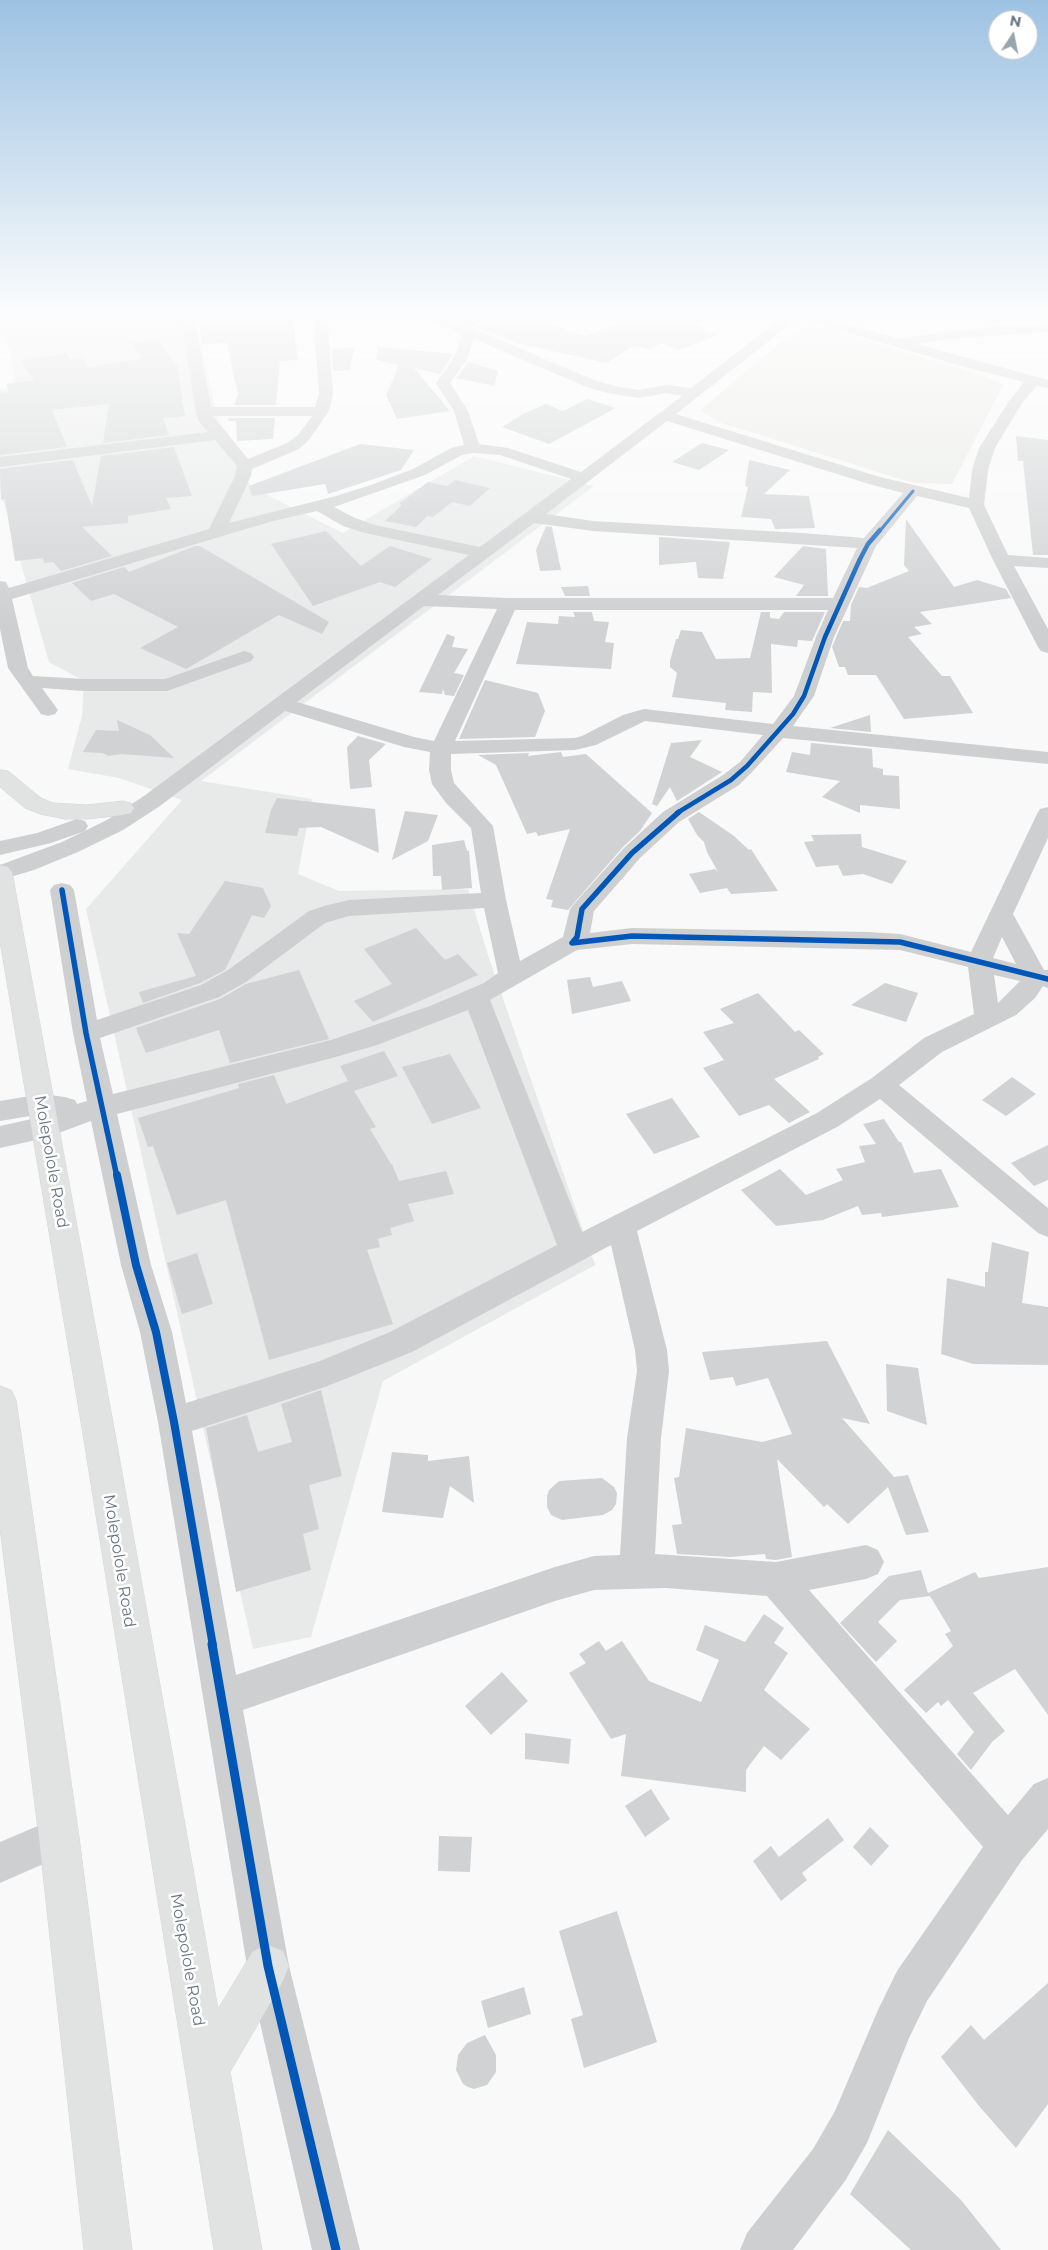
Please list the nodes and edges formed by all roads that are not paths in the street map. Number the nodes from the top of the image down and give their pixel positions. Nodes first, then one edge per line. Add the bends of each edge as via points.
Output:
1 (205, 418) edge
2 (317, 418) edge
3 (463, 418) edge
4 (662, 418) edge
5 (672, 418) edge
6 (1006, 418) edge
7 (218, 435) junction
8 (473, 448) junction
9 (0, 462) edge
10 (245, 466) junction
11 (583, 478) junction
12 (236, 491) junction
13 (913, 491) junction
14 (319, 505) junction
15 (976, 505) junction
16 (289, 512) junction
17 (531, 517) junction
18 (216, 532) junction
19 (868, 544) junction
20 (483, 553) junction
21 (1002, 560) junction
22 (1048, 563) edge
23 (1, 591) edge
24 (421, 600) junction
25 (508, 604) junction
26 (840, 604) junction
27 (1048, 647) edge
28 (244, 657) dead end
29 (26, 680) junction
30 (284, 704) junction
31 (48, 710) dead end
32 (778, 731) junction
33 (441, 748) junction
34 (1048, 758) edge
35 (0, 776) edge
36 (164, 791) junction
37 (123, 808) junction
38 (1048, 814) edge
39 (0, 848) edge
40 (0, 873) edge
41 (62, 890) dead end
42 (494, 900) junction
43 (1002, 915) junction
44 (572, 943) junction
45 (979, 961) junction
46 (511, 976) junction
47 (1042, 978) edge
48 (476, 996) junction
49 (988, 1019) junction
50 (86, 1033) junction
51 (881, 1085) junction
52 (97, 1110) junction
53 (0, 1111) edge
54 (43, 1116) junction
55 (0, 1137) edge
56 (1048, 1225) edge
57 (620, 1226) junction
58 (574, 1250) junction
59 (0, 1400) edge
60 (174, 1422) junction
61 (866, 1562) dead end
62 (637, 1570) junction
63 (776, 1579) junction
64 (223, 1698) junction
65 (1048, 1798) edge
66 (59, 1837) junction
67 (1008, 1846) junction
68 (0, 1863) edge
69 (268, 1966) junction
70 (206, 2071) junction
71 (108, 2250) edge
72 (238, 2250) edge
73 (336, 2250) edge
74 (764, 2250) edge

1 - 7 street
2 - 10 street via 293,446
3 - 8 street
4 - 11 street
5 - 13 street
6 - 15 street via 987,448 980,470
7 - 9 street
7 - 10 street
8 - 11 street via 502,451
8 - 14 street via 457,451 397,482
10 - 12 street
11 - 17 street
12 - 16 street
12 - 18 street
13 - 15 street
13 - 19 street
14 - 16 street
14 - 20 street via 349,522 371,529
15 - 21 street
16 - 18 street
17 - 19 street via 592,526
17 - 20 street
18 - 23 street via 170,548
19 - 26 street
20 - 24 street
21 - 22 street
21 - 27 street
23 - 29 street via 18,668
24 - 25 street
24 - 30 street
25 - 26 street
25 - 33 street
26 - 32 street via 804,696
28 - 29 street via 167,685
29 - 31 street
30 - 33 street via 411,743
30 - 36 street
32 - 33 street via 644,715 589,741 575,744
32 - 34 street
32 - 44 street via 731,780 671,818 632,853 582,909 577,937
33 - 42 street via 443,784 482,826
35 - 37 main road via 34,803 48,809 72,812
36 - 37 street
36 - 40 street via 115,825 70,847
37 - 39 street via 43,838
38 - 43 street
40 - 54 main road, Molepolole Road
41 - 50 street
42 - 46 street
42 - 50 street via 332,911 317,917 237,976 210,991
43 - 45 street
43 - 47 street
44 - 45 street via 632,936 869,940 900,942
44 - 46 street
45 - 47 street
45 - 49 street
46 - 48 street
47 - 49 street via 1017,1001
48 - 52 street via 350,1044
48 - 58 street
49 - 51 street via 933,1045
50 - 52 street
51 - 56 street
51 - 57 street via 827,1120
52 - 54 street
52 - 60 street via 156,1332
53 - 54 street
54 - 55 street
54 - 70 main road, Molepolole Road
57 - 58 street
57 - 62 street via 651,1350 653,1371 644,1438
58 - 60 street via 401,1342 325,1373
59 - 66 main road
60 - 64 street
61 - 63 street
62 - 63 street
62 - 64 street via 594,1573 555,1584
63 - 67 street
64 - 69 street
65 - 67 street
66 - 68 street
66 - 71 main road
67 - 74 street via 912,1986 852,2127 829,2165
69 - 70 main road
69 - 73 street
70 - 72 main road, Molepolole Road

